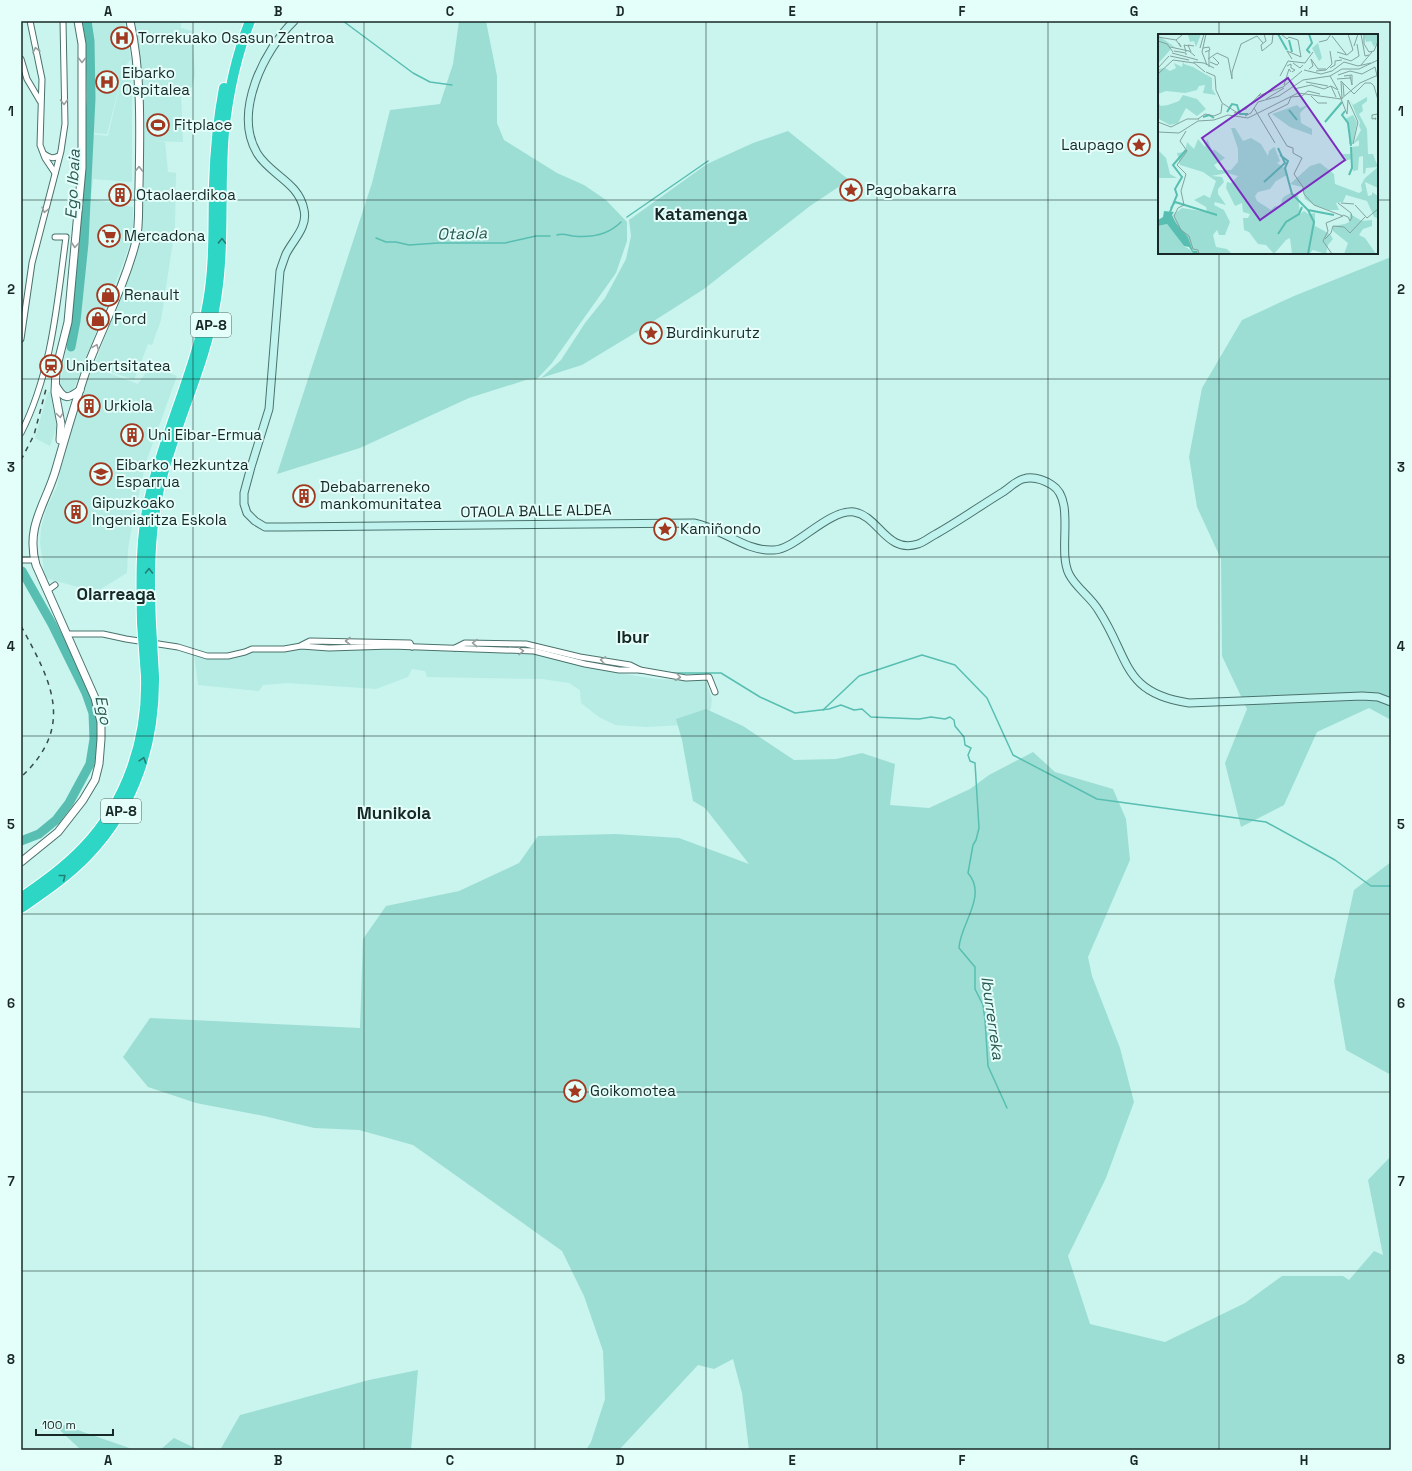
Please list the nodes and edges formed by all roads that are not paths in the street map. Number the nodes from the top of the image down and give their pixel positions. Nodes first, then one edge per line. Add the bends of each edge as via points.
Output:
1 (30, 21) edge
2 (63, 21) edge
3 (78, 21) edge
4 (130, 21) edge
5 (243, 21) edge
6 (250, 21) edge
7 (294, 21) edge
8 (21, 59) edge
9 (42, 79) junction
10 (33, 87) junction
11 (40, 101) junction
12 (43, 153) junction
13 (59, 156) junction
14 (55, 173) junction
15 (55, 237) dead end
16 (21, 339) edge
17 (56, 386) junction
18 (80, 389) junction
19 (21, 433) edge
20 (52, 477) junction
21 (21, 560) edge
22 (35, 562) junction
23 (55, 585) dead end
24 (47, 592) junction
25 (146, 624) junction
26 (67, 634) junction
27 (150, 676) junction
28 (715, 692) dead end
29 (1391, 702) edge
30 (21, 861) edge
31 (21, 898) edge
32 (21, 908) edge

9 -> 1 street
2 -> 13 street via 65,124
3 -> 17 street via 82,44 82,168 68,322 56,370
18 -> 4 street via 137,240 138,68
5 - 25 highway, AP-8 via 224,89 217,131 213,254 203,328 160,460 146,518 141,564
25 -> 6 highway, AP-8 via 154,515 159,488 196,378 214,311 222,242 224,132 236,64
7 - 29 main road, OTAOLA BALLE ALDEA via 273,45 266,59 254,85 249,118 251,137 257,153 295,189 305,211 302,230 286,254 280,271 269,409 244,493 247,513 255,521 265,526 284,528 694,523 706,525 752,547 776,551 814,528 848,512 860,513 870,519 881,533 895,543 918,544 1023,479 1040,479 1055,486 1063,498 1064,557 1069,574 1094,602 1106,621 1132,674 1155,695 1189,703 1362,696 1378,697
8 - 10 street via 27,79
9 - 10 street via 38,86
9 - 11 street
10 - 11 street
11 - 12 street via 40,144
12 - 13 street via 49,158
12 - 14 street
13 - 14 street
14 -> 16 street via 32,263
15 - 19 street via 66,237 58,312 40,384 29,418
17 - 18 street via 66,397 71,397
17 -> 20 street via 61,436
18 - 20 street
20 - 22 street via 34,528 32,542
21 - 22 street
22 - 24 street
23 - 24 street
24 - 26 street
25 - 27 highway, AP-8, bridge
26 -> 28 street via 103,634 178,647 207,656 228,656 252,649 284,649 301,646 310,641 410,643 412,647 534,651 619,670 640,670 686,678 709,677
26 - 30 street via 99,710 101,739 96,780 58,832
27 - 31 highway, AP-8 via 139,748 118,799 83,848
32 -> 27 highway, AP-8 via 55,884 88,855 115,821 126,802 146,751 154,707

